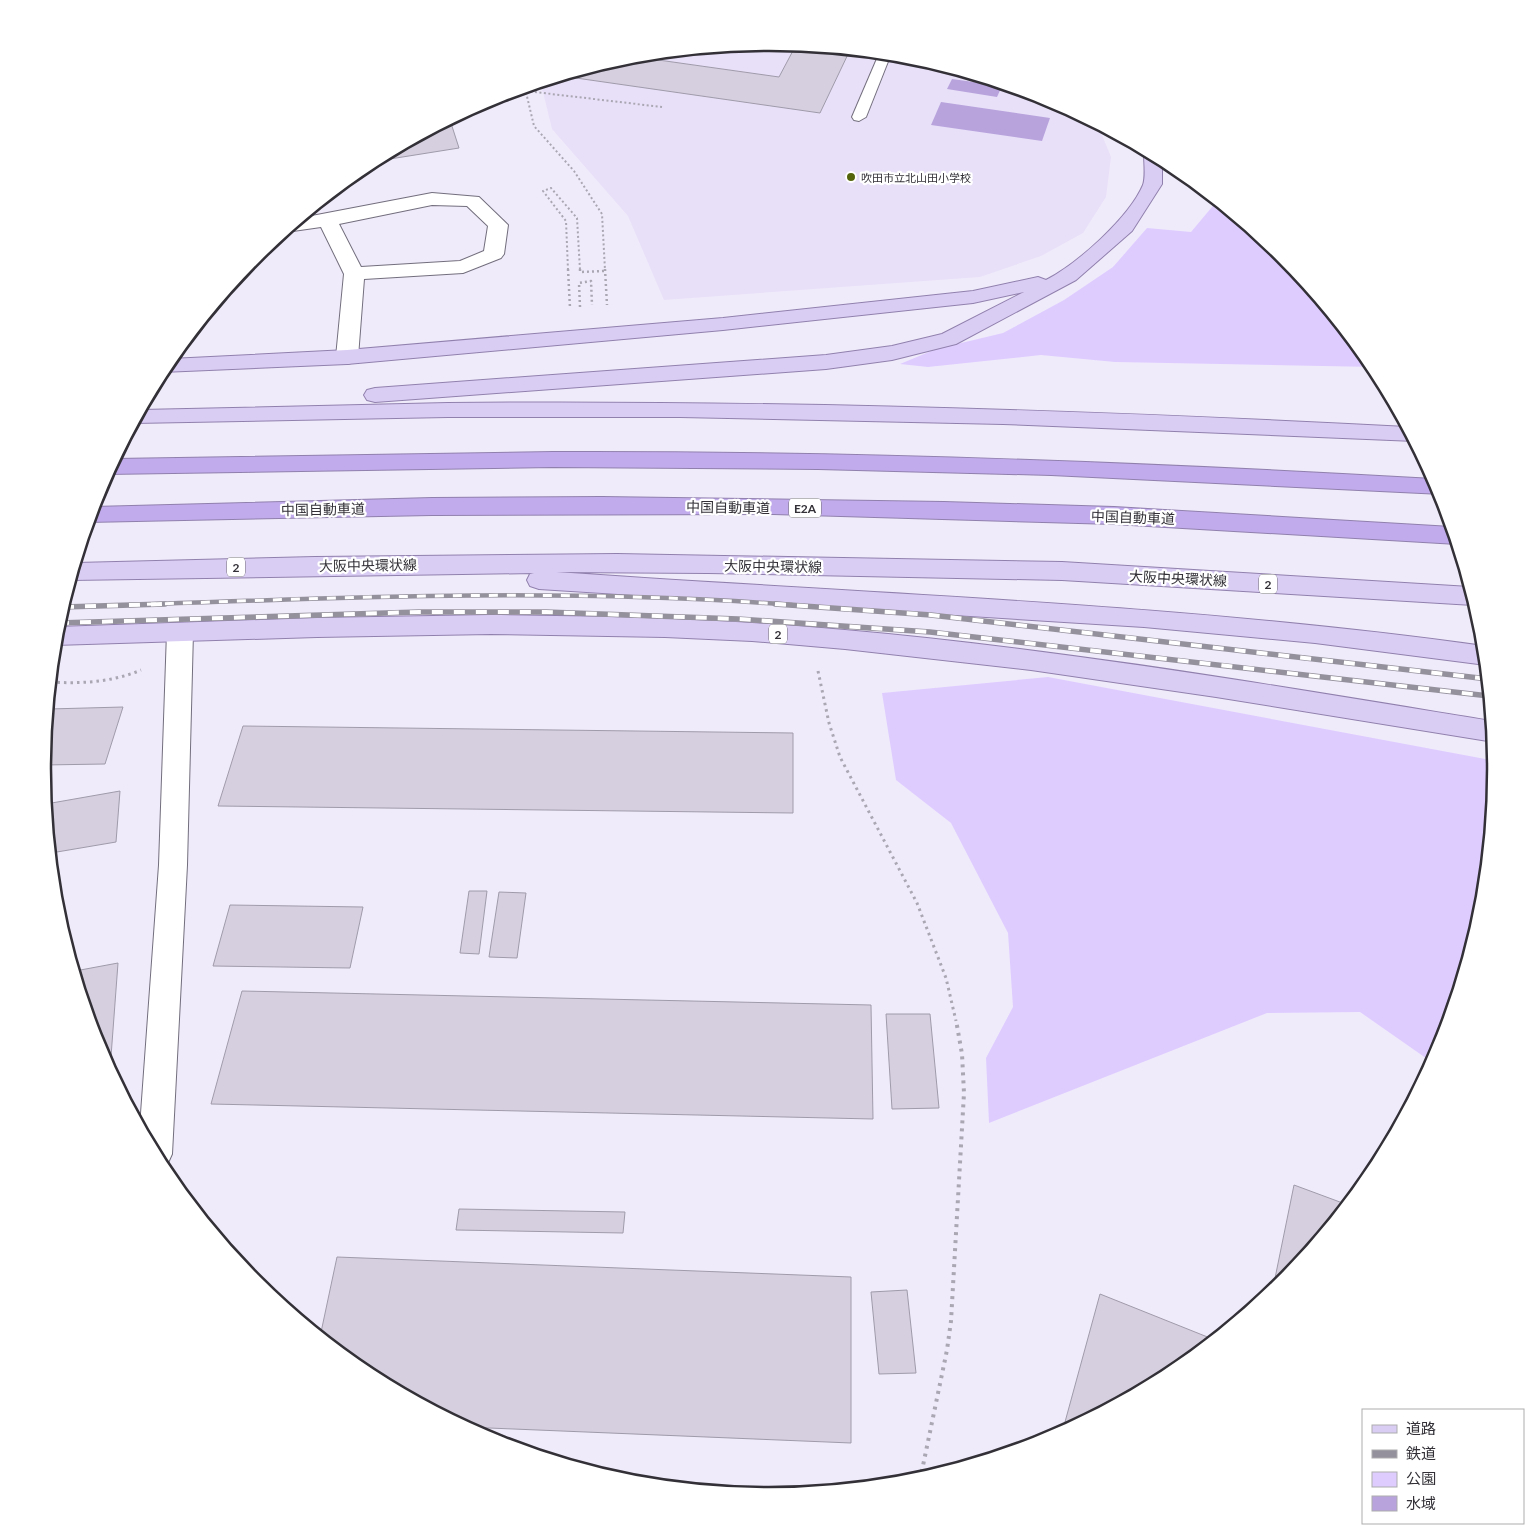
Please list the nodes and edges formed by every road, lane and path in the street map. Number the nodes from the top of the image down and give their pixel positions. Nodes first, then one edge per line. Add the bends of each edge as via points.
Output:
1 (882, 60) edge
2 (532, 92) edge
3 (527, 94) edge
4 (662, 107) dead end
5 (859, 117) dead end
6 (1153, 162) edge
7 (328, 220) junction
8 (303, 224) edge
9 (604, 272) junction
10 (354, 274) junction
11 (1069, 276) junction
12 (580, 306) dead end
13 (607, 306) dead end
14 (593, 308) dead end
15 (572, 314) dead end
16 (347, 357) junction
17 (175, 365) edge
18 (247, 413) junction
19 (145, 417) edge
20 (1405, 435) edge
21 (118, 467) edge
22 (1429, 486) edge
23 (98, 515) edge
24 (1449, 535) edge
25 (315, 566) junction
26 (80, 572) edge
27 (1466, 596) edge
28 (180, 632) junction
29 (64, 636) edge
30 (1478, 655) edge
31 (145, 666) dead end
32 (818, 666) dead end
33 (56, 682) edge
34 (1486, 731) edge
35 (156, 1143) edge
36 (922, 1471) edge

1 - 5 lane
2 - 4 path
3 - 9 path via 534,126 574,171 602,214
6 - 11 main road via 1153,184 1125,227
7 - 8 street
7 - 10 street
7 - 10 street via 432,199 472,201 498,225 494,254 463,267
9 - 13 path
9 - 15 path via 580,272 577,218 551,188 543,191 566,221
10 - 16 street
11 - 16 main road via 973,297 723,324
11 - 18 main road via 969,330 927,344 861,358 384,394
12 - 14 path via 578,282 591,281
16 - 17 main road
18 - 19 main road
18 - 20 main road via 757,410 1007,416
21 - 22 highway via 523,459 821,461 1156,472
23 - 24 highway, 中国自動車道 / E2A via 555,505 959,510 1290,523
25 - 26 main road, 大阪中央環状線 / 2
25 - 27 main road, 大阪中央環状線 / 2 via 617,563 1062,571
25 - 30 main road via 1138,618 1294,632
28 - 29 main road, 2
28 - 34 main road, 2 via 478,623 619,625 754,632 1054,661
28 - 35 street via 173,865
31 - 33 path via 136,673 79,683
32 - 36 path via 829,723 840,757 932,938 946,978 962,1054 964,1093 951,1321

